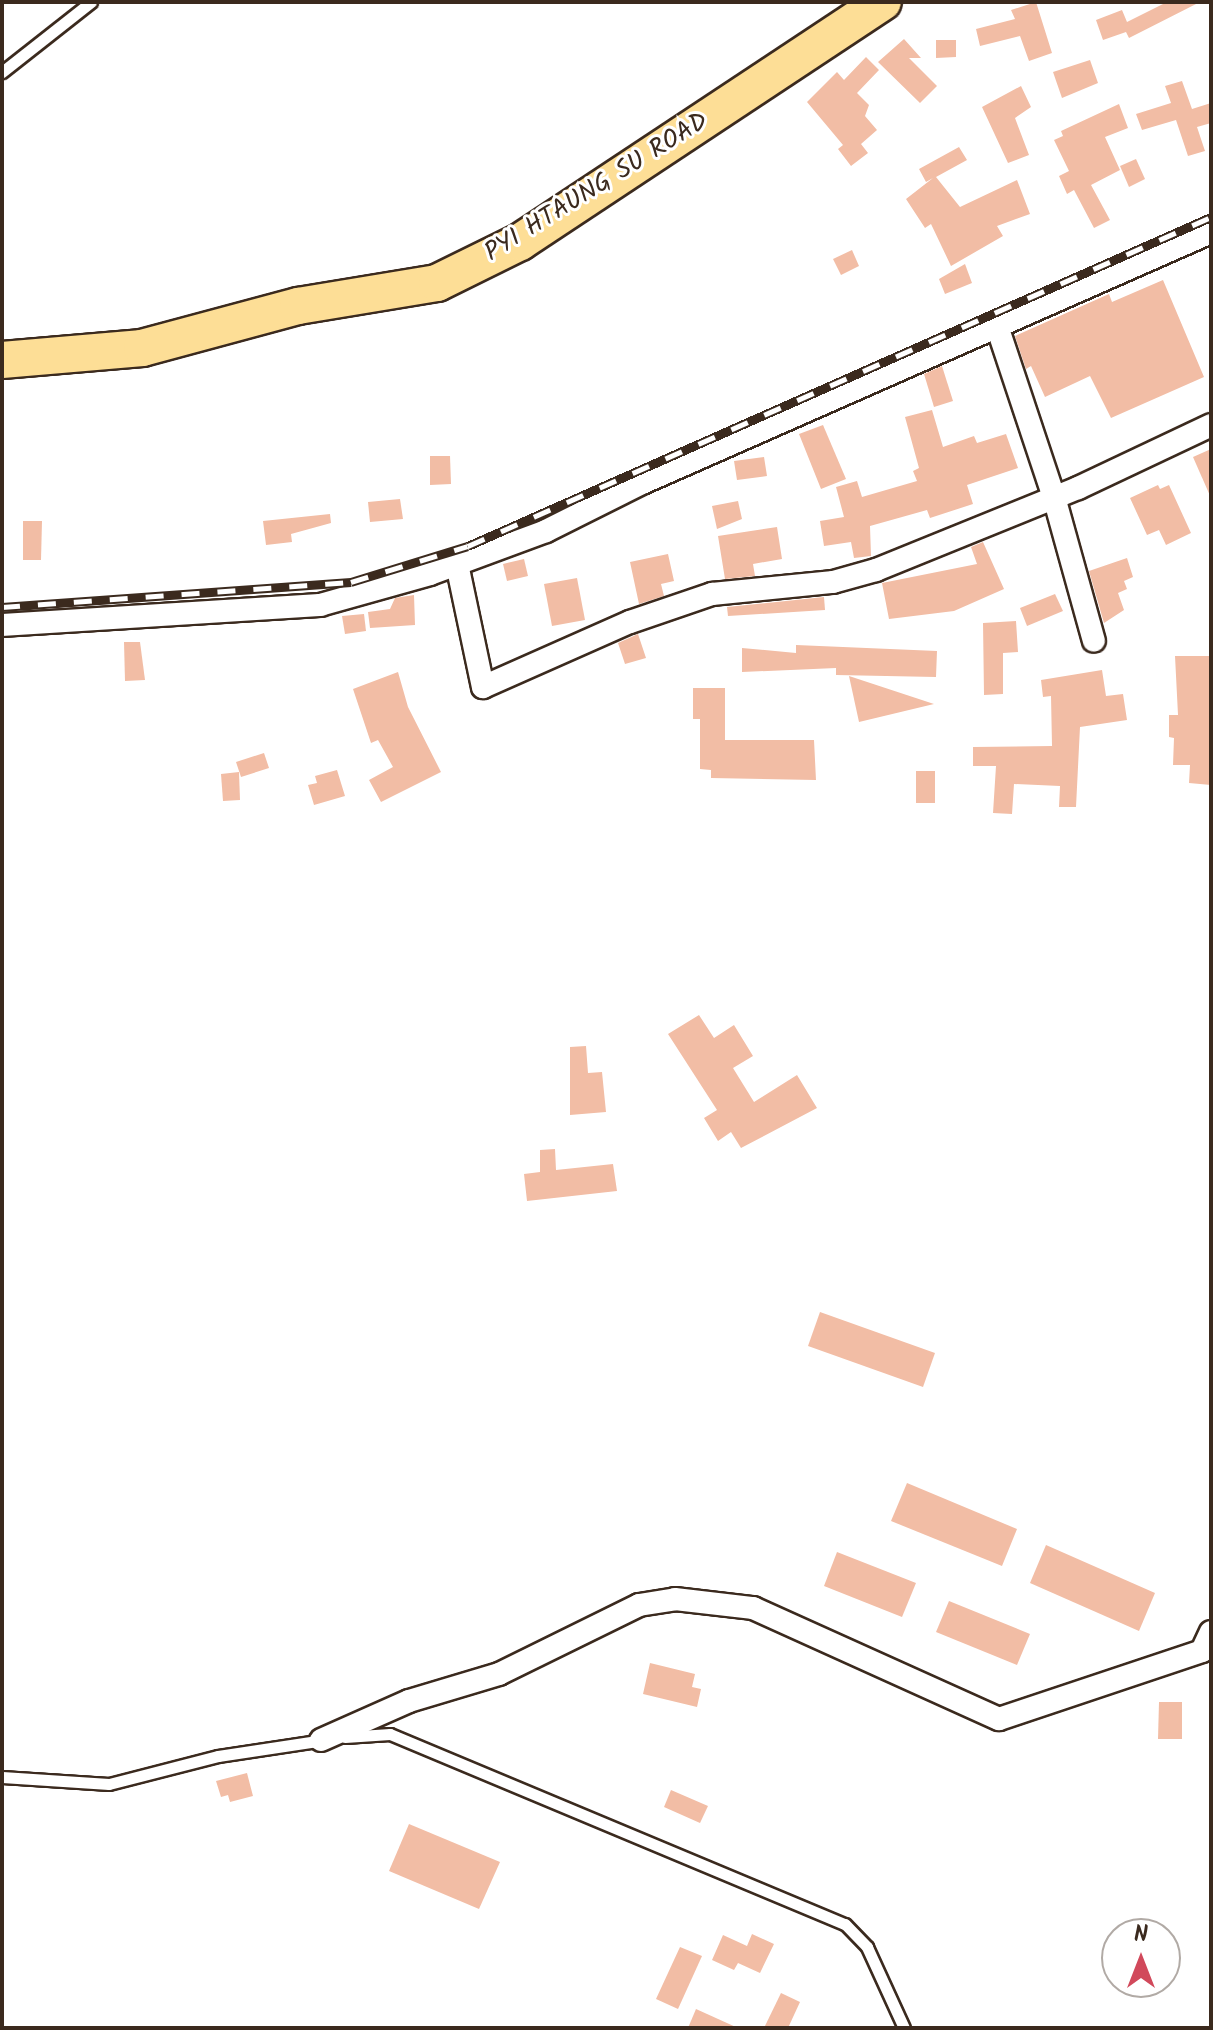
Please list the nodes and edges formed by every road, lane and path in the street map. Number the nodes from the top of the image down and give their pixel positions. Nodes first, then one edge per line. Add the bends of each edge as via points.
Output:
1 (91, 2) edge
2 (883, 2) edge
3 (2, 72) edge
4 (1211, 232) edge
5 (997, 326) junction
6 (2, 360) edge
7 (1211, 425) edge
8 (1054, 497) junction
9 (457, 564) junction
10 (2, 625) edge
11 (1094, 641) dead end
12 (1211, 1632) edge
13 (321, 1740) junction
14 (2, 1777) edge
15 (904, 2028) edge

1 - 3 lane
2 - 6 highway, PYI HTAUNG SU ROAD via 520,242 437,283 298,306 142,348
4 - 5 street
5 - 8 street
5 - 9 street via 546,531
7 - 8 street
8 - 9 street via 862,574 833,582 712,594 630,622 483,687
8 - 11 street
9 - 10 street via 320,605
12 - 13 street via 1202,1651 999,1719 753,1608 675,1599 639,1605 499,1674 409,1701
13 - 14 lane via 218,1756 109,1784
13 - 15 lane via 390,1734 845,1924 867,1947

